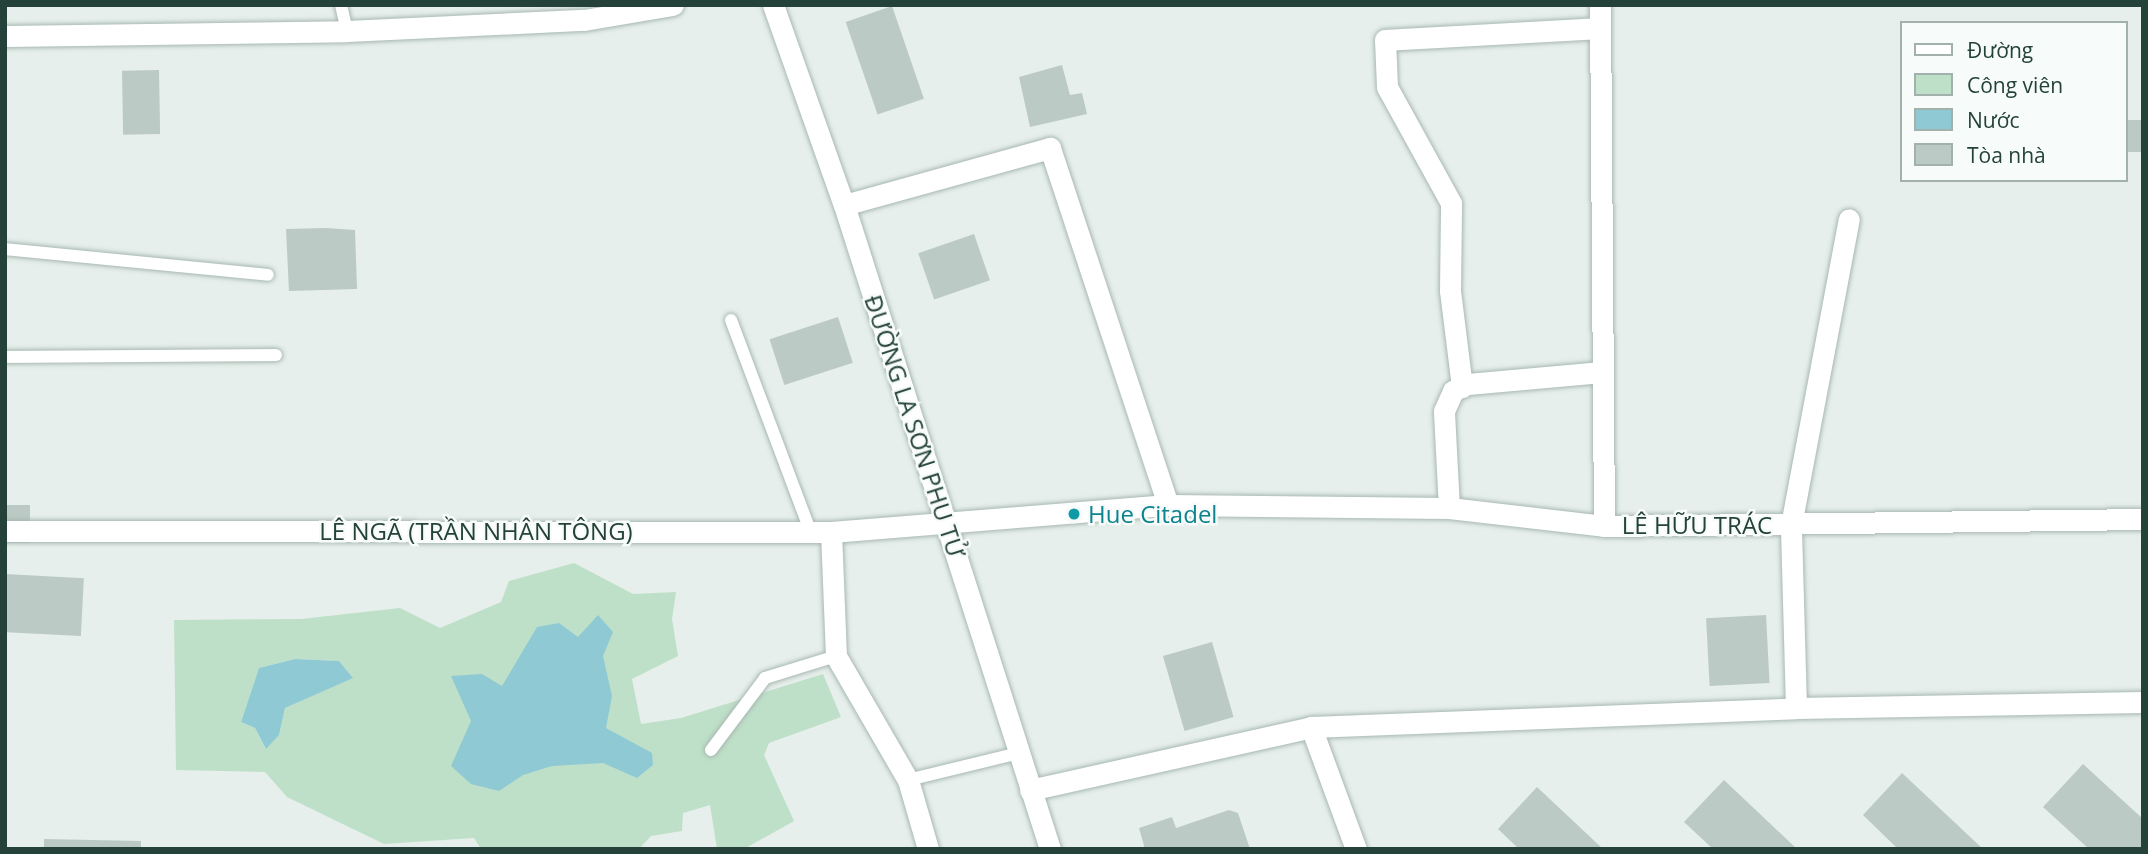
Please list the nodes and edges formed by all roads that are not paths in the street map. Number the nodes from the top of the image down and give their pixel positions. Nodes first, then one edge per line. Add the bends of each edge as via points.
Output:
1 (341, 5) edge
2 (673, 5) edge
3 (773, 5) edge
4 (1600, 5) edge
5 (1600, 28) junction
6 (347, 31) junction
7 (5, 36) edge
8 (844, 205) junction
9 (1849, 219) dead end
10 (5, 249) edge
11 (268, 275) dead end
12 (732, 320) dead end
13 (276, 355) dead end
14 (5, 358) edge
15 (1602, 372) junction
16 (1462, 387) junction
17 (1168, 505) junction
18 (1449, 508) junction
19 (2143, 519) edge
20 (946, 524) junction
21 (1791, 525) junction
22 (1604, 526) junction
23 (5, 531) edge
24 (820, 531) junction
25 (836, 656) junction
26 (2143, 702) edge
27 (1797, 708) junction
28 (1311, 727) junction
29 (710, 750) dead end
30 (1019, 753) junction
31 (908, 780) junction
32 (1030, 790) junction
33 (928, 849) edge
34 (1050, 849) edge
35 (1356, 849) edge

1 - 6 lane
2 - 6 street via 584,20
3 - 8 street, ĐƯỜNG LA SƠN PHU TỬ
4 - 5 street, LÊ HỮU TRÁC
5 - 15 street, LÊ HỮU TRÁC
5 - 16 street via 1385,40 1387,87 1451,203 1450,291
6 - 7 street
8 - 17 street via 1050,148
8 - 20 street, ĐƯỜNG LA SƠN PHU TỬ
9 - 21 street
10 - 11 lane
12 - 24 lane
13 - 14 lane
15 - 16 street
15 - 22 street, LÊ HỮU TRÁC
16 - 18 street via 1447,397 1444,411
17 - 18 street, LÊ NGÃ (TRẦN NHÂN TÔNG)
17 - 20 street, LÊ NGÃ (TRẦN NHÂN TÔNG)
18 - 22 street, LÊ NGÃ (TRẦN NHÂN TÔNG)
19 - 21 street, LÊ HỮU TRÁC
20 - 24 street, LÊ NGÃ (TRẦN NHÂN TÔNG)
20 - 30 street, ĐƯỜNG LA SƠN PHU TỬ
21 - 22 street, LÊ HỮU TRÁC
21 - 27 street
23 - 24 street, LÊ NGÃ (TRẦN NHÂN TÔNG)
24 - 25 street
25 - 29 lane via 765,678
25 - 31 street
26 - 27 street
27 - 28 street
28 - 32 street
28 - 35 street
30 - 31 lane
30 - 32 street, ĐƯỜNG LA SƠN PHU TỬ
31 - 33 street
32 - 34 street, ĐƯỜNG LA SƠN PHU TỬ

